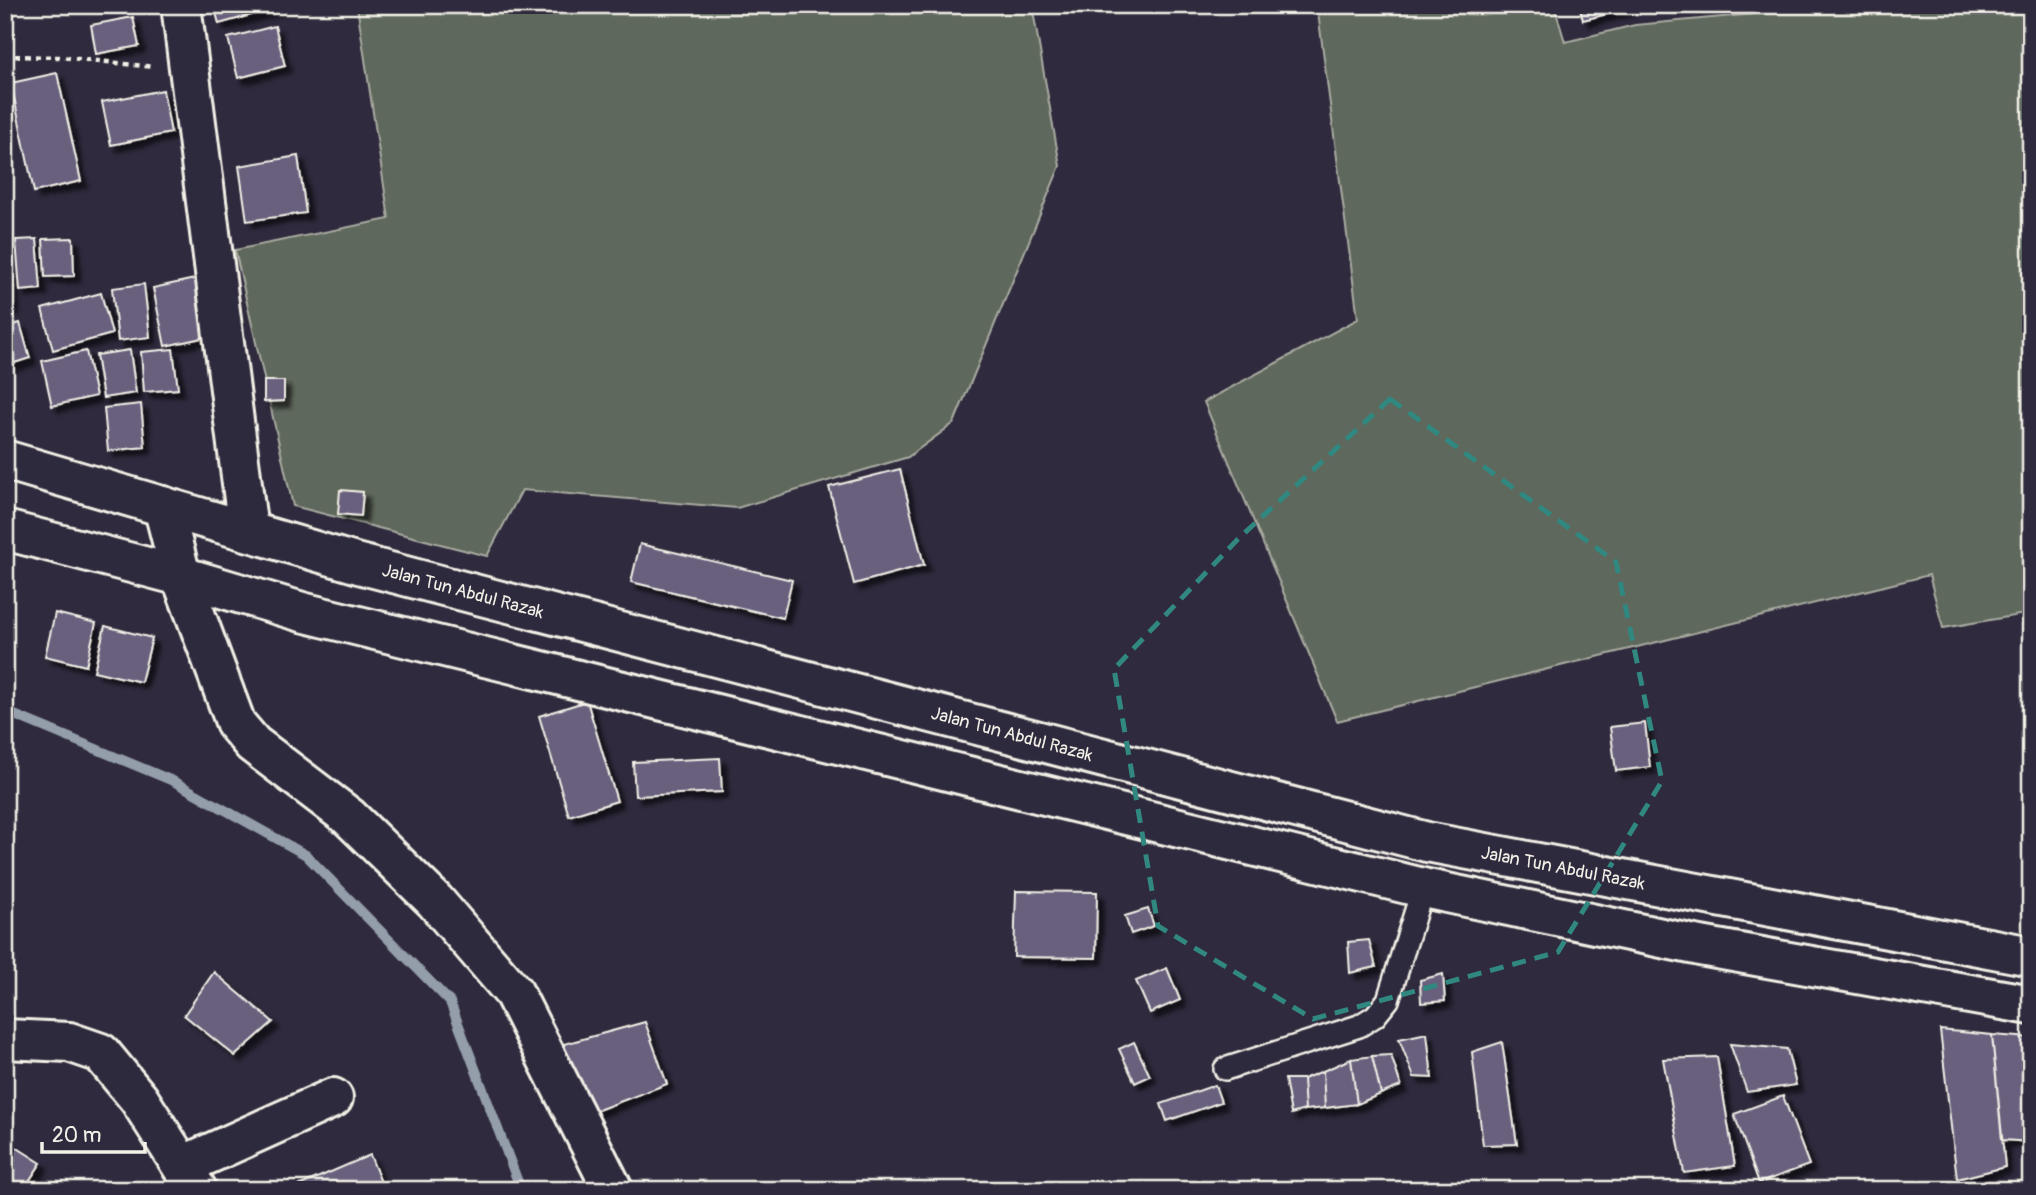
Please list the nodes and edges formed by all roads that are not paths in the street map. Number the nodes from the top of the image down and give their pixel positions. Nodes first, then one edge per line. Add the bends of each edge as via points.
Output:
1 (181, 5) edge
2 (5, 460) edge
3 (163, 506) junction
4 (5, 530) edge
5 (248, 531) junction
6 (181, 576) junction
7 (1423, 888) junction
8 (2031, 956) edge
9 (2031, 1005) edge
10 (5, 1039) edge
11 (1225, 1069) dead end
12 (333, 1098) dead end
13 (190, 1178) edge
14 (613, 1190) edge

1 - 5 main road
2 - 3 main road, Jalan Tun Abdul Razak
3 - 5 main road, Jalan Tun Abdul Razak
3 - 6 main road
4 - 6 main road
5 - 8 main road, Jalan Tun Abdul Razak via 359,564 1427,842
6 - 7 main road via 302,612
6 - 14 main road via 236,724 253,744 349,817 435,901 513,993
7 - 9 main road via 1700,946
7 - 11 lane via 1388,1000 1375,1016 1359,1026
10 - 13 main road via 69,1042 101,1053
12 - 13 main road

